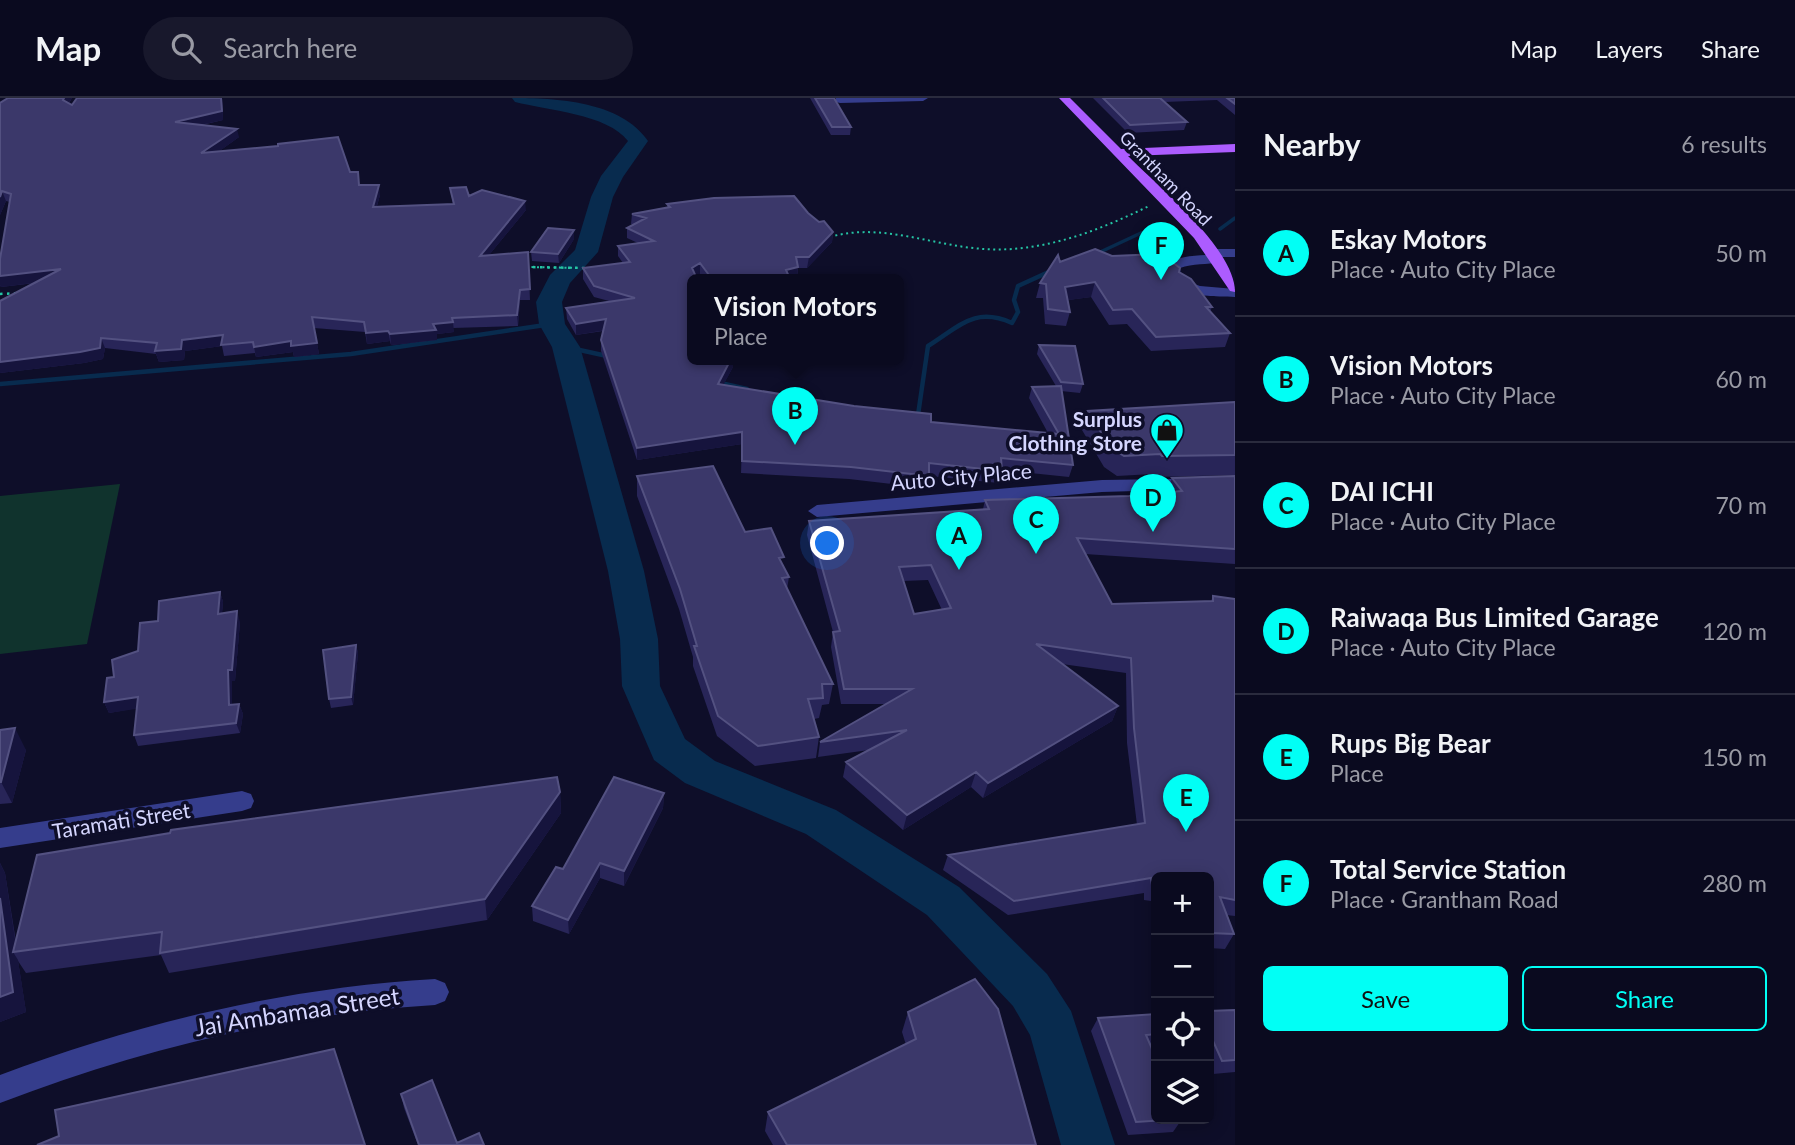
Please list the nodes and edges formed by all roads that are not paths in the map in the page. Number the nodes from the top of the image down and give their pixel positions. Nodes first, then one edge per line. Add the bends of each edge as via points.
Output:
1 (923, 98) edge
2 (1064, 98) edge
3 (840, 100) dead end
4 (1235, 148) edge
5 (1117, 153) junction
6 (1235, 253) edge
7 (1213, 256) junction
8 (1235, 291) edge
9 (1235, 483) edge
10 (817, 511) dead end
11 (242, 801) dead end
12 (0, 838) edge
13 (435, 992) dead end
14 (0, 1089) edge

1 - 3 street
2 - 5 main road, Grantham Road
4 - 5 main road
5 - 7 main road, Grantham Road via 1199,235
6 - 7 street
7 - 8 main road, Grantham Road
7 - 8 street via 1172,267 1180,280 1198,290
9 - 10 street, Auto City Place via 1102,486
11 - 12 street, Taramati Street
13 - 14 street, Jai Ambamaa Street via 382,994 215,1020 68,1062

